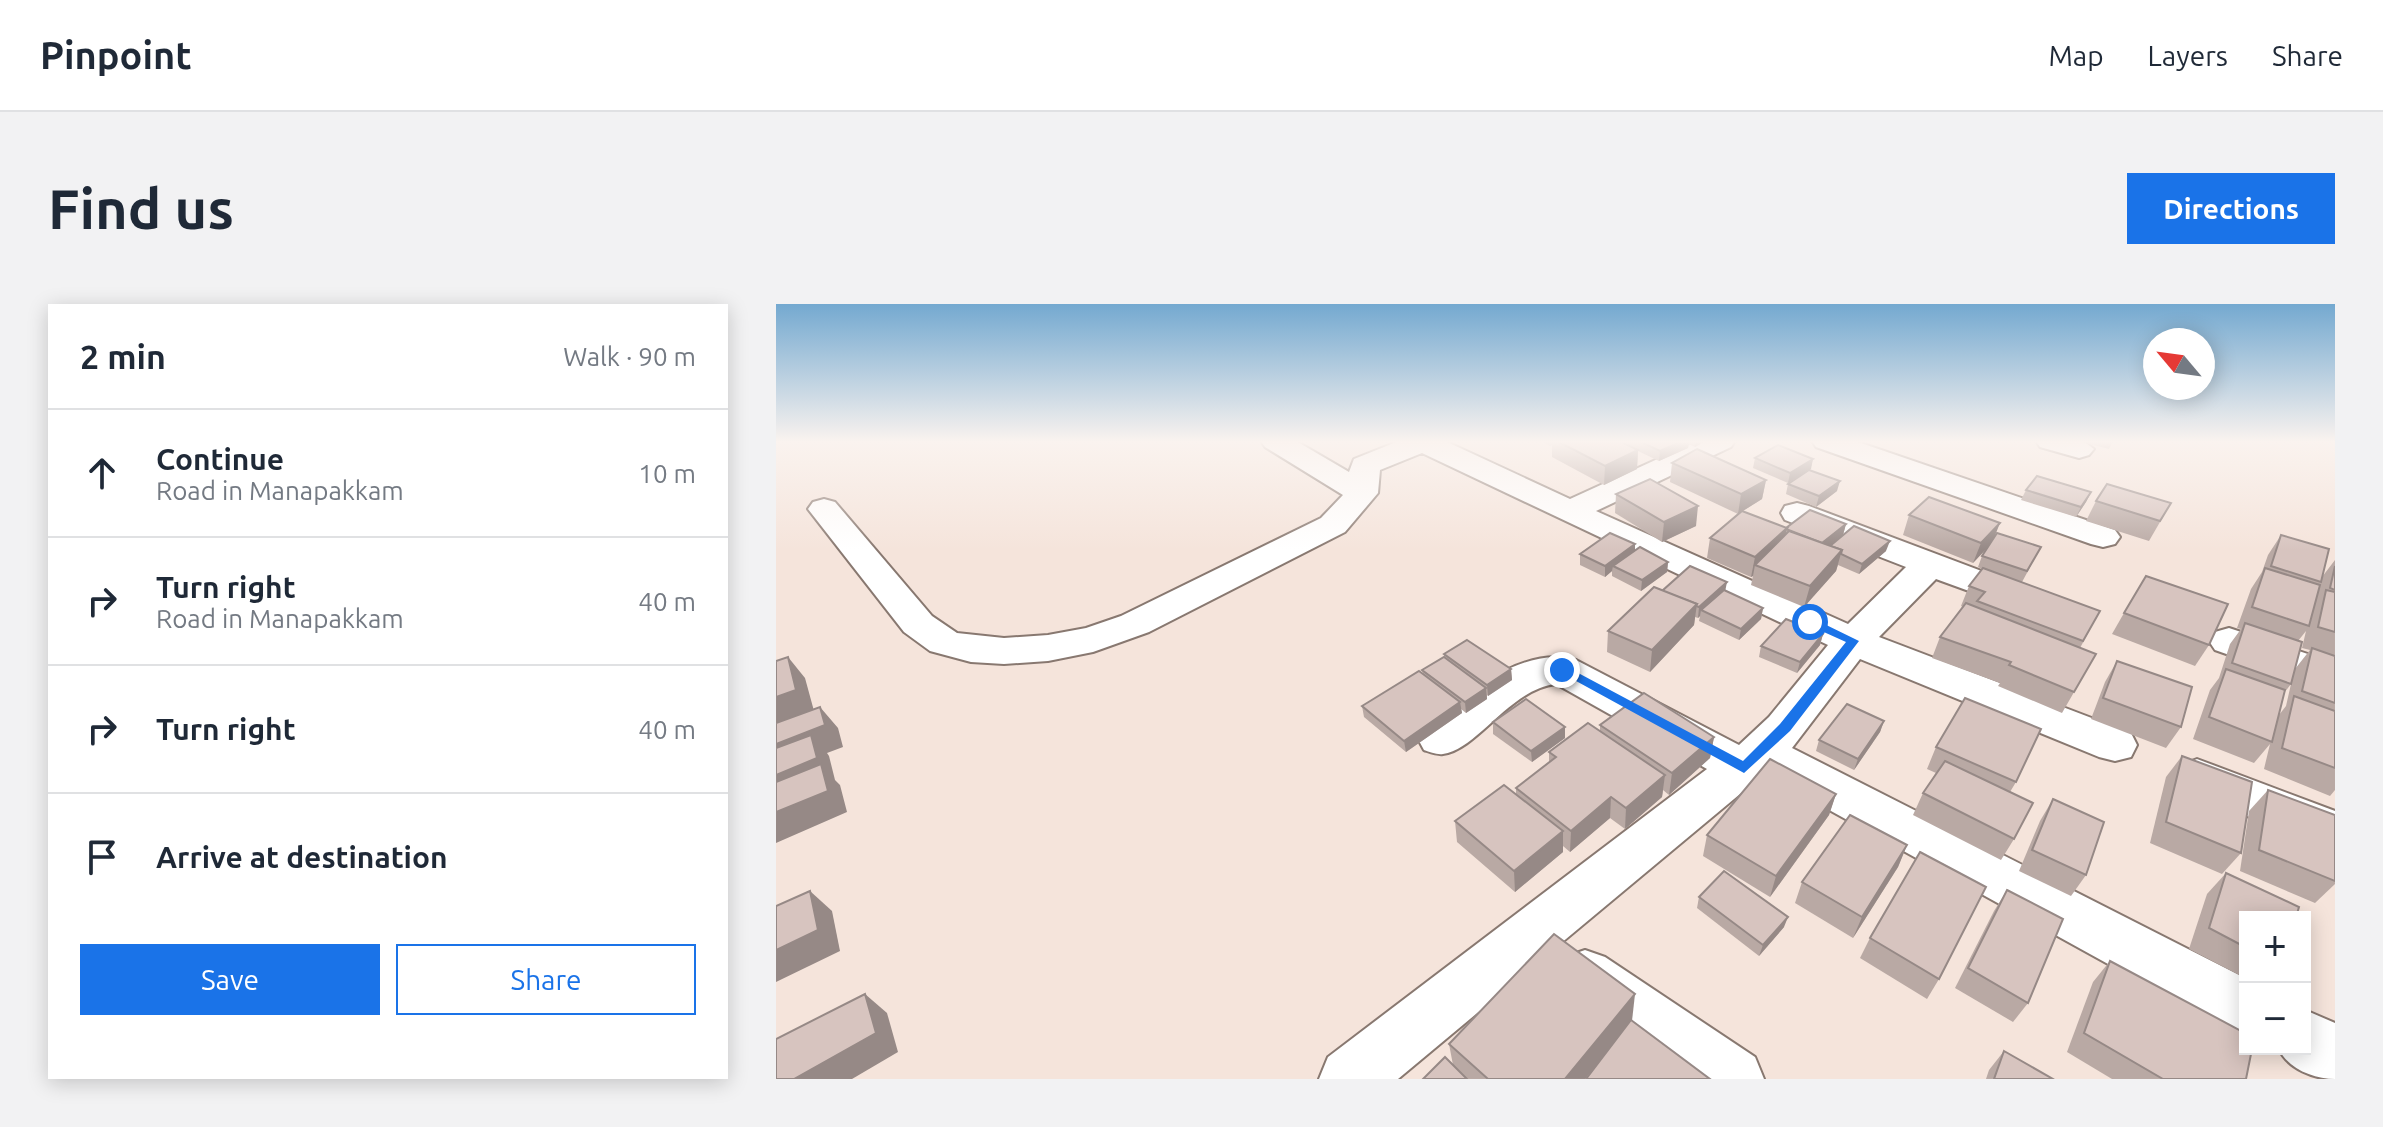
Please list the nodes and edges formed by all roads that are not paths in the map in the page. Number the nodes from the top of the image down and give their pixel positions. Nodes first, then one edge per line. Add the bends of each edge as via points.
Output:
1 (1336, 477) edge
2 (1364, 477) edge
3 (1499, 477) edge
4 (1644, 477) edge
5 (1930, 477) edge
6 (1362, 493) junction
7 (824, 509) dead end
8 (1571, 511) junction
9 (1797, 513) dead end
10 (2103, 537) dead end
11 (1931, 563) junction
12 (2024, 600) edge
13 (1853, 641) junction
14 (2229, 641) dead end
15 (2335, 678) edge
16 (1440, 739) dead end
17 (2115, 745) dead end
18 (1753, 760) junction
19 (2185, 772) edge
20 (2335, 832) edge
21 (1528, 936) junction
22 (2239, 1005) edge
23 (2311, 1042) edge
24 (2335, 1055) edge
25 (1350, 1079) edge
26 (1733, 1079) edge

1 - 6 street
2 - 6 street
3 - 8 street
4 - 8 street
5 - 10 street
6 - 7 street via 1333,525 1135,624 1078,642 1004,651 944,642 918,624
8 - 13 street
9 - 11 street
11 - 12 street
11 - 13 street
13 - 17 street
13 - 18 street
14 - 15 street
16 - 18 street via 1525,676 1562,670
18 - 21 street
18 - 22 street
19 - 20 street
21 - 25 street
21 - 26 street
23 - 24 street

